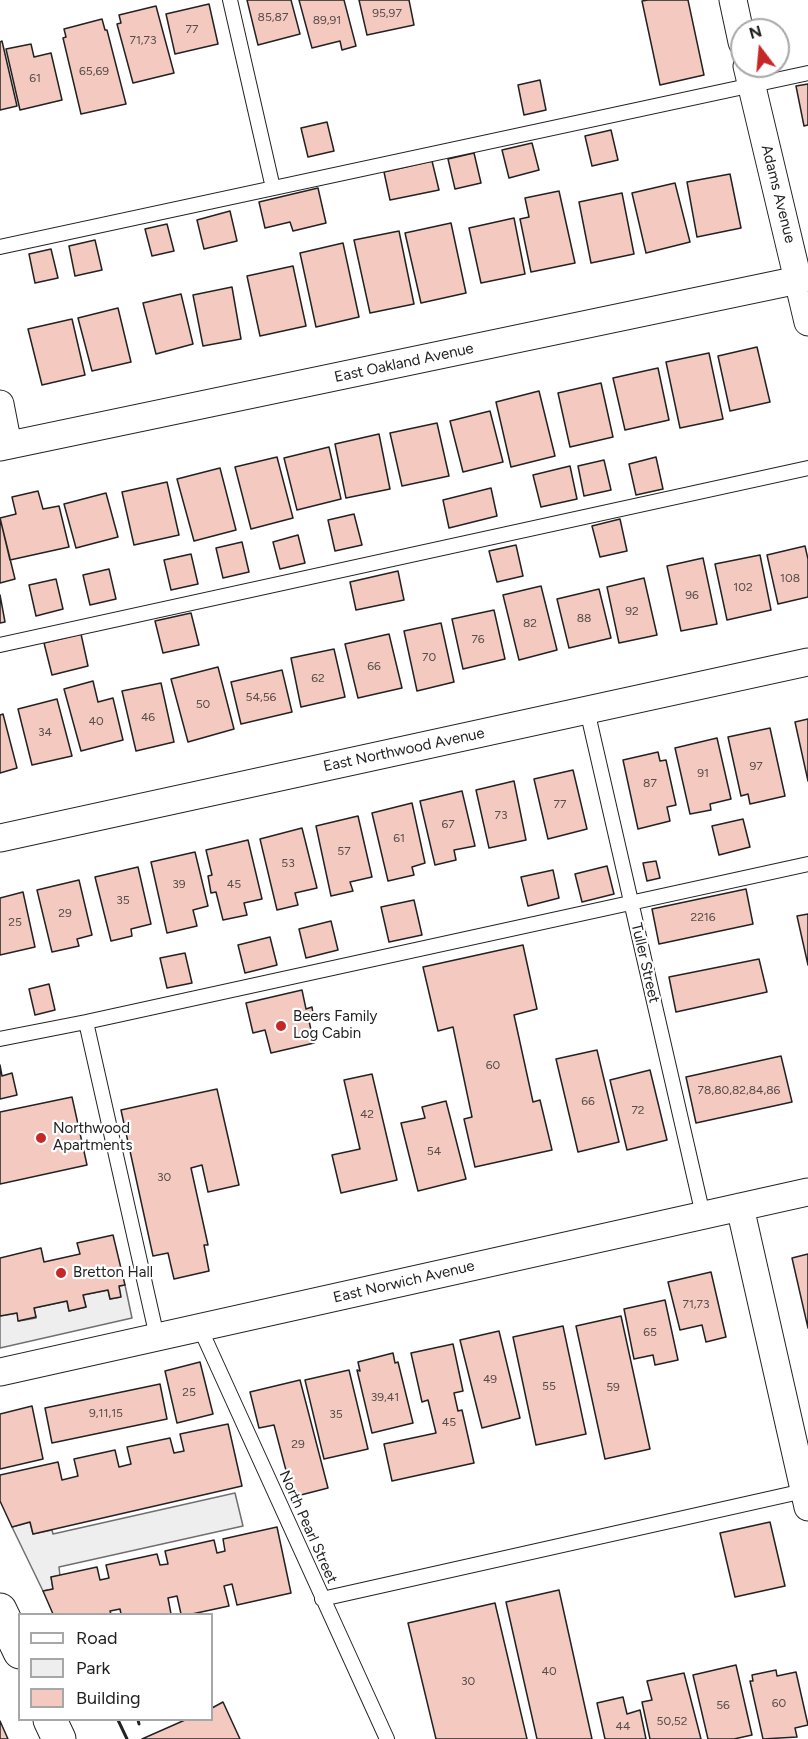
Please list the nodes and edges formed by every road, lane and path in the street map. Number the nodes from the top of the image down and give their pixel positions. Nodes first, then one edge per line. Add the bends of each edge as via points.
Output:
1 (230, 0) edge
2 (733, 0) edge
3 (737, 18) edge
4 (808, 73) edge
5 (790, 74) edge
6 (737, 78) edge
7 (751, 78) edge
8 (273, 188) junction
9 (0, 247) edge
10 (803, 279) edge
11 (808, 322) edge
12 (0, 404) edge
13 (4, 446) edge
14 (808, 468) edge
15 (0, 645) edge
16 (808, 662) edge
17 (587, 710) junction
18 (0, 838) edge
19 (808, 864) edge
20 (631, 903) junction
21 (86, 1022) junction
22 (0, 1039) edge
23 (808, 1192) edge
24 (740, 1207) junction
25 (703, 1215) junction
26 (200, 1328) junction
27 (157, 1337) junction
28 (0, 1372) edge
29 (807, 1496) edge
30 (322, 1599) junction
31 (0, 1610) edge
32 (18, 1648) edge
33 (51, 1721) edge
34 (59, 1739) edge
35 (387, 1739) edge

1 - 8 lane
2 - 3 street
4 - 5 lane
6 - 8 lane
7 - 10 street, Adams Avenue
8 - 9 lane
10 - 11 street, Adams Avenue
10 - 13 street, East Oakland Avenue
12 - 13 street
14 - 15 lane
16 - 17 street, East Northwood Avenue
17 - 18 street, East Northwood Avenue
17 - 20 lane, Tuller Street
19 - 20 lane
20 - 21 lane
20 - 25 lane, Tuller Street
21 - 22 lane
21 - 27 lane
23 - 24 street, East Norwich Avenue
24 - 25 street, East Norwich Avenue
24 - 29 street
25 - 26 street, East Norwich Avenue
26 - 27 street, East Norwich Avenue
26 - 30 lane, North Pearl Street
27 - 28 street, East Norwich Avenue
29 - 30 lane
30 - 35 lane, North Pearl Street
31 - 32 main road
33 - 34 main road

